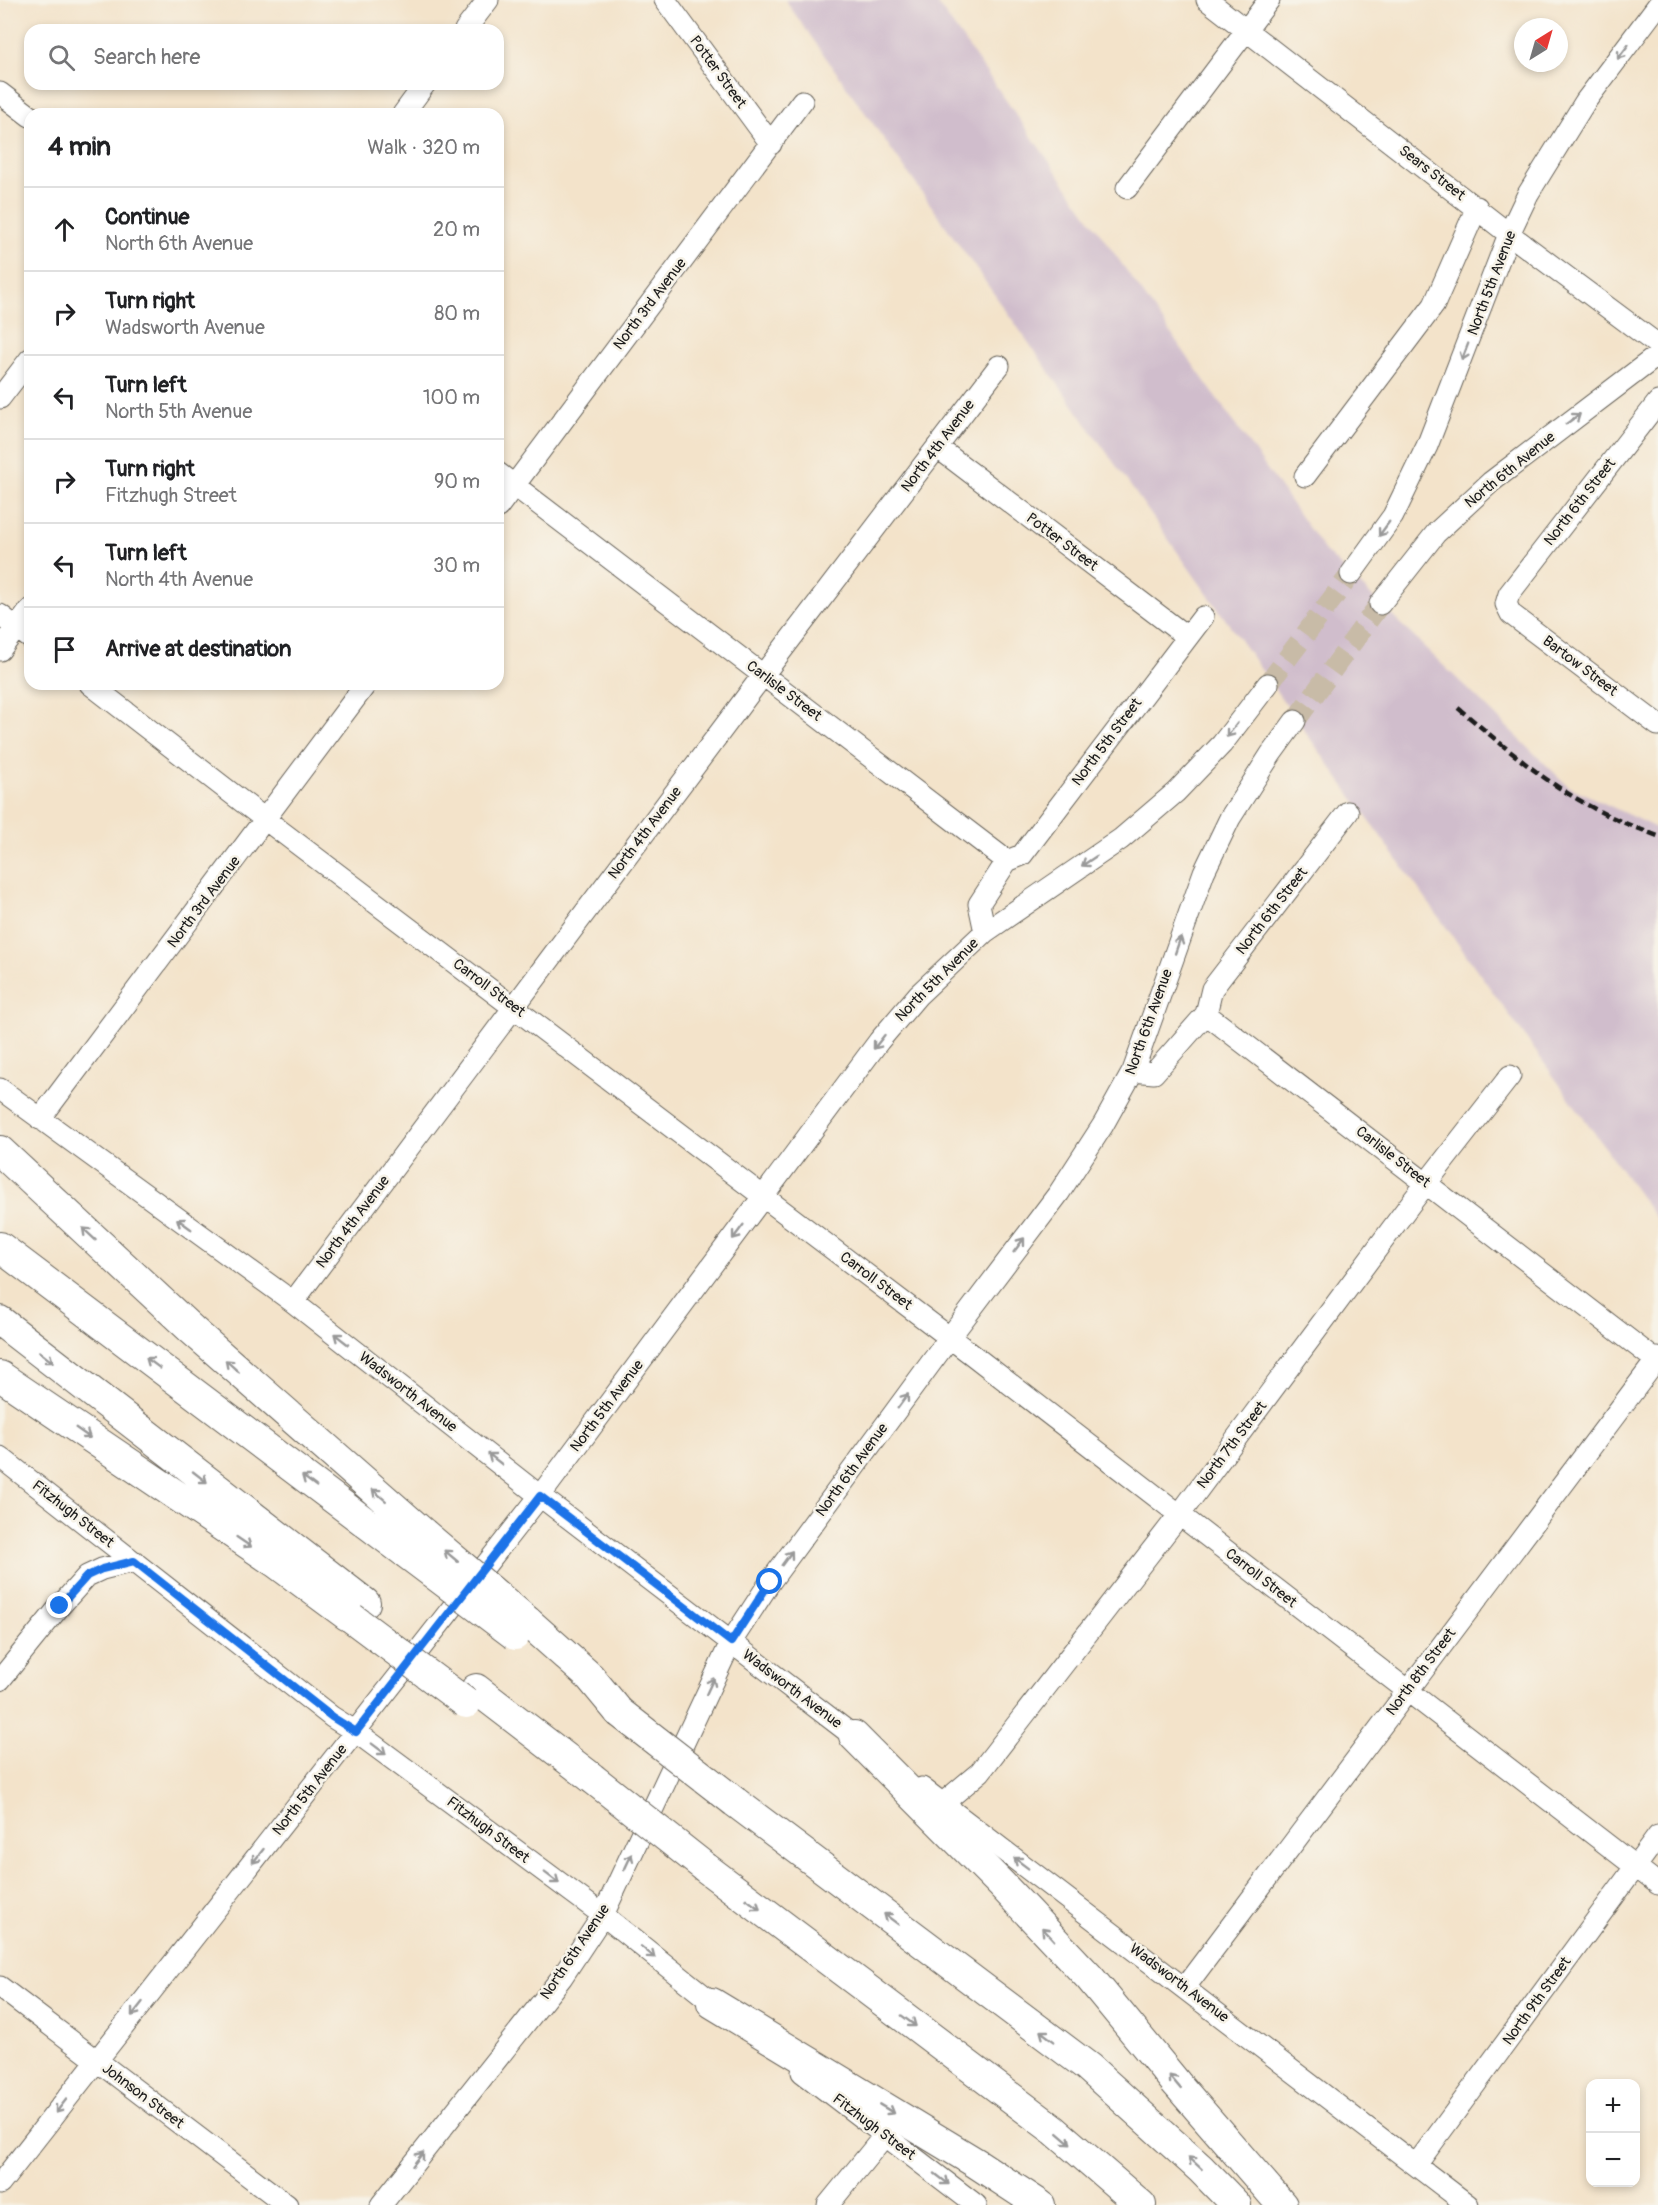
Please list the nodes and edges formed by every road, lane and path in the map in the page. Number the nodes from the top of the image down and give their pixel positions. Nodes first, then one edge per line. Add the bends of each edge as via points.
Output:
1 (488, 0) edge
2 (665, 0) edge
3 (1207, 0) edge
4 (1269, 0) edge
5 (1658, 5) edge
6 (470, 24) edge
7 (1247, 30) junction
8 (421, 90) edge
9 (0, 93) edge
10 (802, 101) dead end
11 (407, 108) edge
12 (24, 111) edge
13 (771, 144) junction
14 (1127, 188) dead end
15 (1478, 207) junction
16 (1509, 234) junction
17 (1658, 345) edge
18 (1658, 355) edge
19 (999, 366) dead end
20 (24, 367) edge
21 (0, 398) edge
22 (1658, 402) edge
23 (937, 447) junction
24 (1305, 476) dead end
25 (506, 479) edge
26 (1351, 574) tunnel mouth
27 (1380, 604) tunnel mouth
28 (1506, 604) joint
29 (1203, 617) dead end
30 (16, 627) edge
31 (1187, 638) junction
32 (0, 650) edge
33 (763, 675) junction
34 (1268, 684) tunnel mouth
35 (98, 690) edge
36 (362, 690) edge
37 (1295, 721) tunnel mouth
38 (1658, 725) edge
39 (1348, 812) dead end
40 (266, 820) junction
41 (1007, 861) junction
42 (985, 932) junction
43 (514, 1007) junction
44 (1206, 1014) junction
45 (1133, 1071) junction
46 (1510, 1076) dead end
47 (0, 1089) edge
48 (40, 1119) junction
49 (0, 1151) edge
50 (1426, 1183) junction
51 (764, 1197) junction
52 (0, 1247) edge
53 (293, 1302) junction
54 (0, 1321) edge
55 (950, 1337) junction
56 (1657, 1360) edge
57 (0, 1376) edge
58 (0, 1457) edge
59 (540, 1496) junction
60 (1180, 1514) junction
61 (415, 1543) junction
62 (134, 1561) junction
63 (359, 1611) junction
64 (731, 1642) junction
65 (0, 1680) edge
66 (1407, 1691) junction
67 (356, 1732) junction
68 (854, 1736) junction
69 (942, 1804) junction
70 (1658, 1836) edge
71 (1635, 1867) junction
72 (1658, 1884) edge
73 (603, 1916) junction
74 (0, 1987) edge
75 (1185, 1987) junction
76 (712, 2003) junction
77 (97, 2060) junction
78 (885, 2135) junction
79 (1416, 2165) junction
80 (0, 2184) edge
81 (287, 2205) edge
82 (381, 2205) edge
83 (828, 2205) edge
84 (976, 2205) edge
85 (1040, 2205) edge
86 (1141, 2205) edge
87 (1236, 2205) edge
88 (1282, 2205) edge
89 (1468, 2205) edge

1 - 6 street
2 - 13 street, Potter Street
3 - 7 street, Sears Street
4 - 7 street
5 -> 16 street, North 5th Avenue via 1554,149
7 - 14 street
7 - 15 street, Sears Street
8 - 11 street
9 - 12 street
10 - 13 street, North 3rd Avenue
13 - 25 street, North 3rd Avenue
15 - 16 street, Sears Street
15 - 24 street via 1434,305
16 - 17 street, Sears Street
16 -> 26 street, North 5th Avenue via 1427,446 1393,516
27 -> 18 street, North 6th Avenue via 1436,533 1491,482
19 - 23 street, North 4th Avenue
20 - 21 street
22 - 28 street, North 6th Street via 1509,594
23 - 31 street, Potter Street
23 - 33 street, North 4th Avenue
25 - 33 street, Carlisle Street
28 - 38 street, Bartow Street via 1511,614
29 - 31 street, North 5th Street
30 - 32 street
31 - 41 street, North 5th Street via 1022,855
33 - 41 street, Carlisle Street
33 - 43 street, North 4th Avenue
34 -> 42 street, North 5th Avenue via 1222,744 1176,792 1121,838
35 - 40 street, Carroll Street
36 - 40 street, North 3rd Avenue
45 -> 37 street, North 6th Avenue via 1204,872 1230,818
39 - 44 street, North 6th Street via 1212,989
40 - 43 street, Carroll Street
40 - 48 street, North 3rd Avenue
41 - 42 street via 979,904
42 -> 51 street, North 5th Avenue via 918,994
43 - 51 street, Carroll Street
43 - 53 street, North 4th Avenue
44 - 45 street via 1154,1073
44 - 50 street, Carlisle Street
55 -> 45 street, North 6th Avenue via 1059,1193
46 - 50 street, North 7th Street
47 - 48 street, Wadsworth Avenue
53 -> 48 street, Wadsworth Avenue
61 -> 49 highway
50 - 56 street, Carlisle Street
50 - 60 street, North 7th Street
51 - 55 street, Carroll Street
51 -> 59 street, North 5th Avenue
61 -> 52 highway
59 -> 53 street, Wadsworth Avenue
54 -> 63 highway
55 - 60 street, Carroll Street
64 -> 55 street, North 6th Avenue via 770,1582
56 - 66 street, North 8th Street
57 -> 63 highway via 275,1562
58 - 62 street, Fitzhugh Street
59 - 64 street, Wadsworth Avenue
59 - 67 street, North 5th Avenue
60 - 66 street, Carroll Street
60 - 69 street, North 7th Street via 980,1772
87 -> 61 highway, bridge via 1088,2067 619,1712 590,1677 521,1628
62 - 65 street via 87,1576
62 - 67 street, Fitzhugh Street
63 -> 86 highway, bridge via 471,1696 586,1773 1054,2130
64 - 68 street, Wadsworth Avenue
73 -> 64 street, North 6th Avenue
66 - 71 street, Carroll Street
66 - 75 street, North 8th Street
67 -> 73 street, Fitzhugh Street
67 -> 77 street, North 5th Avenue
68 - 69 street, Wadsworth Avenue
88 -> 68 highway via 1090,1978
75 -> 69 street, Wadsworth Avenue
70 - 71 street, North 9th Street
71 - 72 street, Carroll Street
71 - 79 street, North 9th Street
73 -> 76 street, Fitzhugh Street
82 -> 73 street, North 6th Avenue via 562,1977
74 - 77 street, Johnson Street
75 - 79 street, Wadsworth Avenue
76 - 78 street, Fitzhugh Street
76 -> 85 highway
77 -> 80 street, North 5th Avenue
77 - 81 street, Johnson Street
78 - 83 street
78 -> 84 street, Fitzhugh Street
79 - 89 street, Wadsworth Avenue

